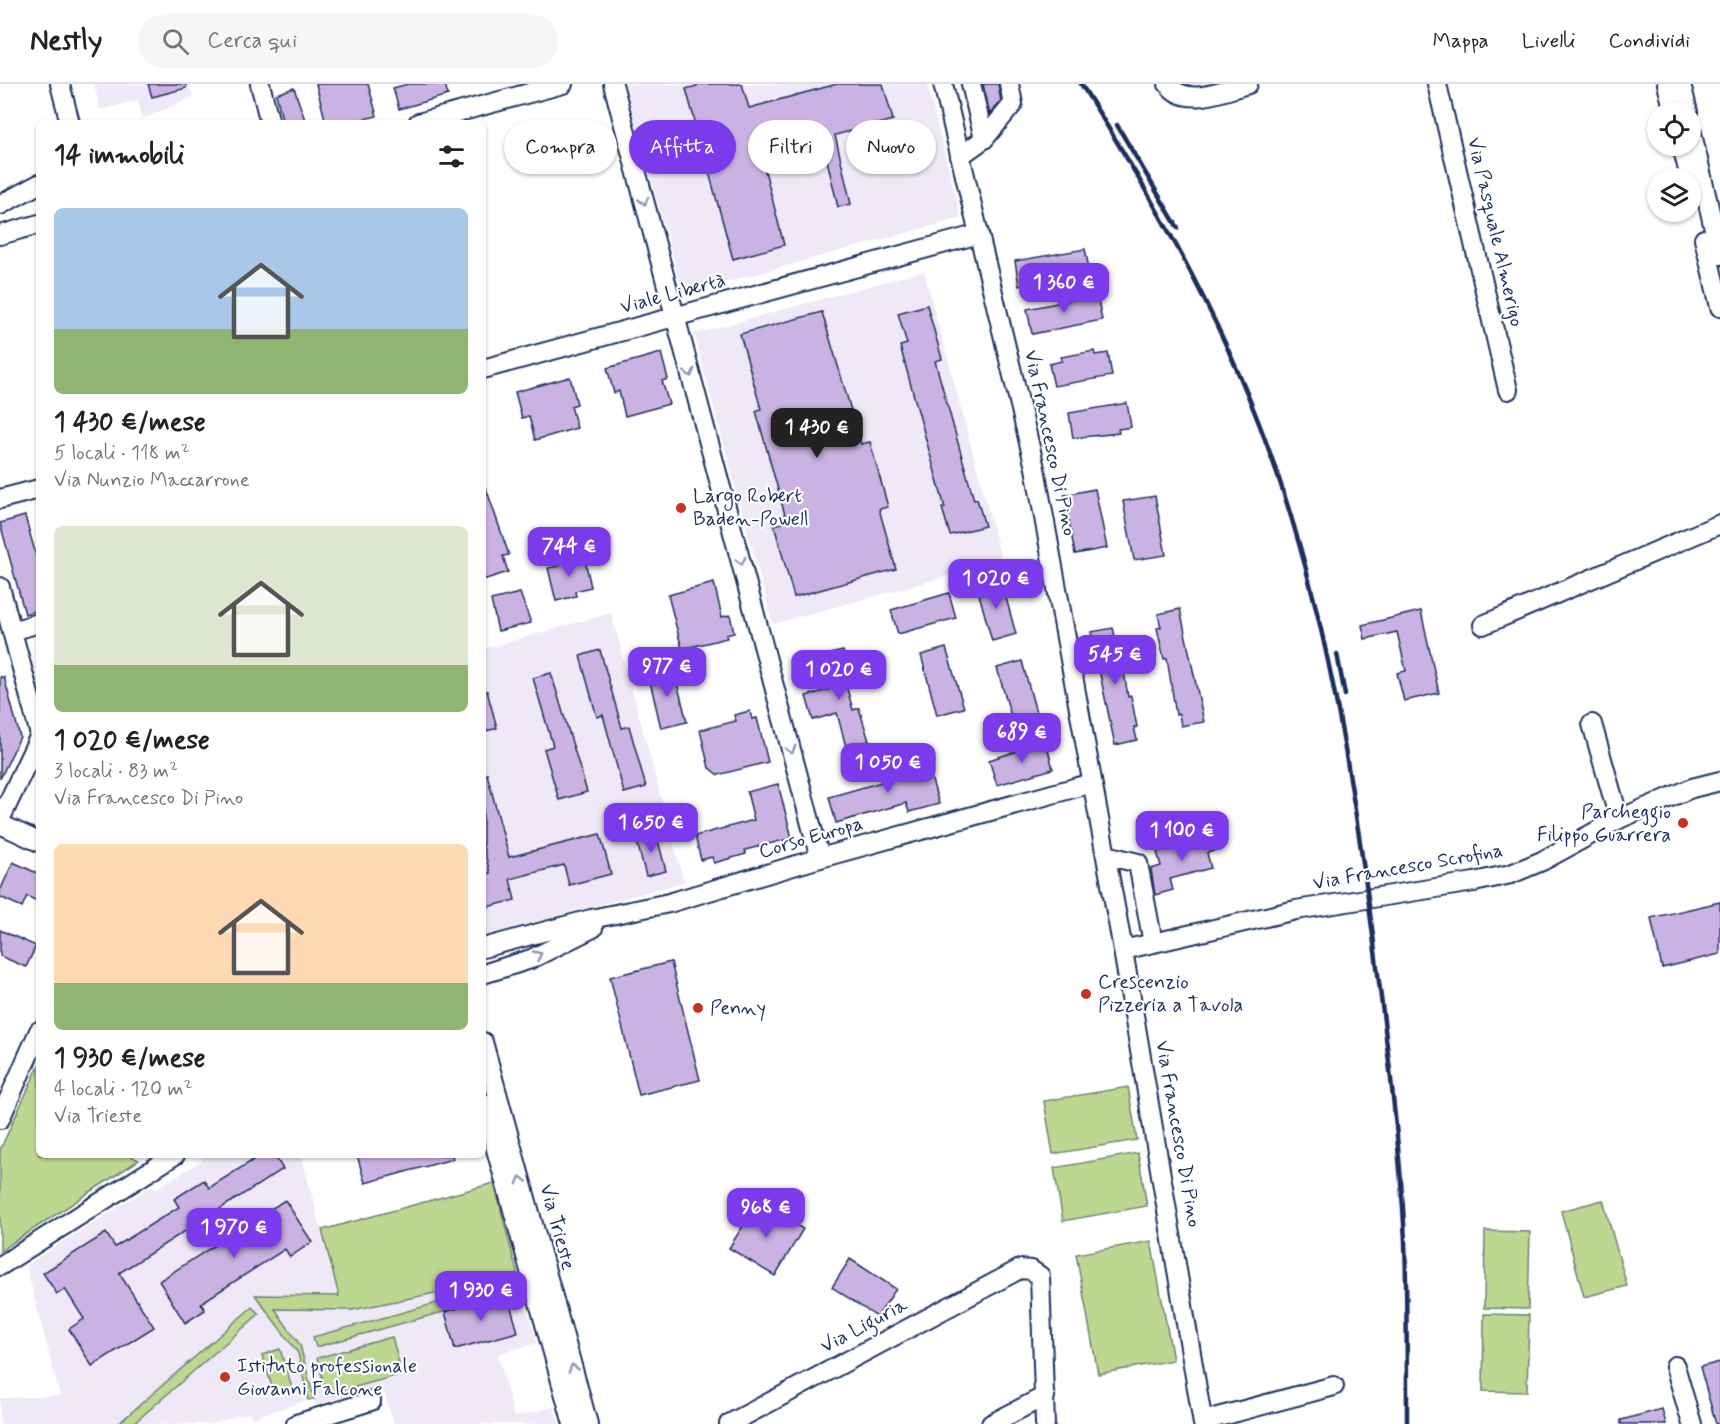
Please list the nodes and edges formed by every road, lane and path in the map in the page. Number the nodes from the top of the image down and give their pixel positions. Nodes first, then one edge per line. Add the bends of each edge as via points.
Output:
1 (60, 84) edge
2 (260, 84) edge
3 (562, 84) edge
4 (613, 84) edge
5 (943, 84) edge
6 (971, 84) edge
7 (1009, 84) edge
8 (1168, 84) edge
9 (1248, 84) edge
10 (1437, 84) edge
11 (1667, 84) edge
12 (1681, 84) edge
13 (1672, 102) edge
14 (1686, 102) edge
15 (69, 120) edge
16 (269, 120) edge
17 (429, 120) edge
18 (984, 139) junction
19 (960, 156) junction
20 (1697, 156) edge
21 (36, 186) edge
22 (0, 206) edge
23 (1700, 222) edge
24 (36, 225) edge
25 (979, 234) junction
26 (0, 235) edge
27 (1720, 255) edge
28 (1720, 307) edge
29 (675, 317) junction
30 (486, 368) edge
31 (1508, 390) dead end
32 (36, 490) edge
33 (0, 499) edge
34 (1720, 524) edge
35 (0, 589) edge
36 (36, 624) edge
37 (1483, 625) dead end
38 (12, 631) junction
39 (36, 720) edge
40 (1592, 724) dead end
41 (36, 743) edge
42 (1720, 781) edge
43 (1092, 783) junction
44 (1619, 819) junction
45 (0, 822) edge
46 (36, 840) edge
47 (1106, 855) junction
48 (820, 858) junction
49 (1147, 907) junction
50 (642, 909) junction
51 (1119, 925) junction
52 (1153, 943) junction
53 (488, 947) edge
54 (1123, 950) junction
55 (501, 968) junction
56 (486, 973) edge
57 (36, 1038) edge
58 (486, 1053) edge
59 (486, 1114) edge
60 (0, 1119) edge
61 (170, 1158) edge
62 (0, 1266) edge
63 (1675, 1366) dead end
64 (1334, 1386) dead end
65 (1045, 1396) junction
66 (371, 1401) dead end
67 (1203, 1423) edge
68 (296, 1424) edge
69 (573, 1424) edge
70 (588, 1424) edge
71 (729, 1424) edge
72 (991, 1424) edge
73 (1045, 1424) edge
74 (1692, 1424) edge

1 - 15 street
2 - 16 street
3 - 17 street
4 -> 29 street
5 - 19 street, Via Francesco Di Pino
6 - 18 street
7 - 18 street via 1013,104
8 - 9 street via 1173,91 1195,98
10 - 31 street, Via Pasquale Almerigo
11 - 13 street
12 - 14 street
18 - 19 street
19 - 25 street, Via Francesco Di Pino
20 - 27 street
21 - 22 street
23 - 28 street
24 - 26 street
25 - 29 street, Viale Libertà
25 - 43 street, Via Francesco Di Pino via 1035,468
29 - 30 street, Viale Libertà
29 -> 48 street
32 - 33 street
34 - 37 street
35 - 38 street
36 - 38 street
38 - 39 street
40 - 44 street
41 - 45 street
42 - 44 street, Via Francesco Scrofina via 1692,788
43 - 47 street, Via Francesco Di Pino
43 - 48 street, Corso Europa
44 - 52 street, Via Francesco Scrofina via 1542,861 1511,873 1296,909
45 - 46 street
47 - 49 street via 1138,862
47 - 51 street, Via Francesco Di Pino
48 - 50 street, Corso Europa
49 - 51 street
49 - 52 street
50 - 53 street
55 -> 50 street via 531,959
51 - 54 street, Via Francesco Di Pino
52 - 54 street, Via Francesco Scrofina
53 - 55 street via 499,951
54 - 67 street, Via Francesco Di Pino
55 - 56 street
57 - 60 street
70 -> 58 street, Via Trieste
59 - 69 street, Via Trieste
61 - 62 street
63 - 74 street
64 - 67 street
65 - 71 street, Via Liguria via 1040,1276 1020,1269
65 - 72 street
65 - 73 street
66 - 68 street

